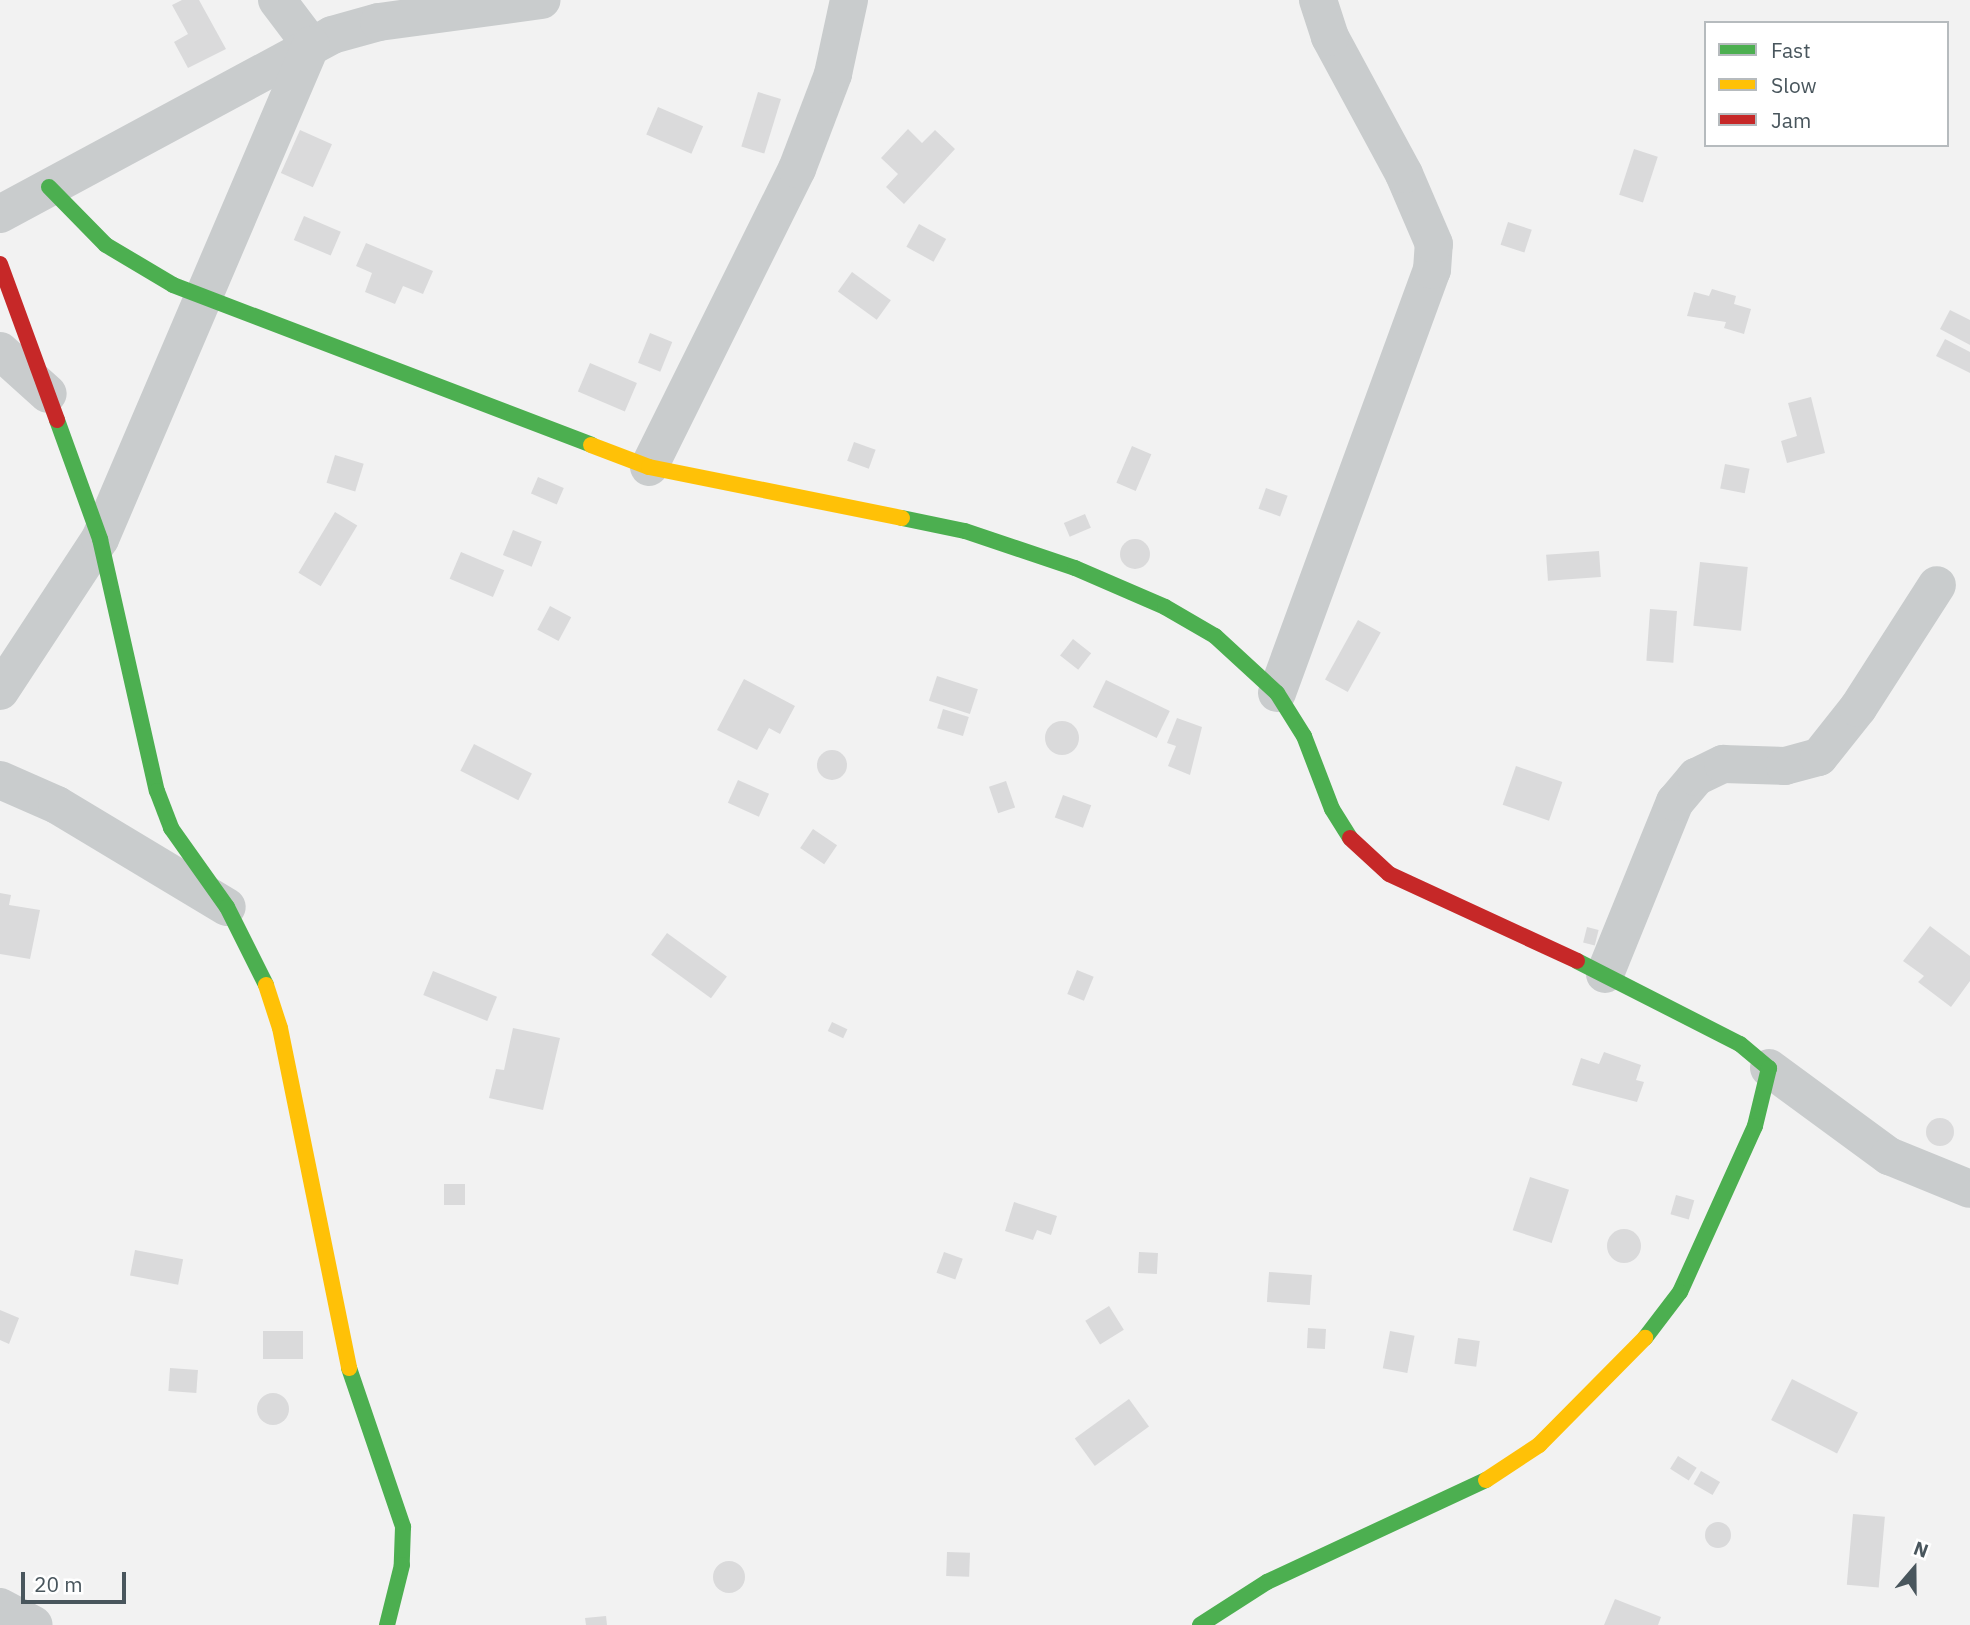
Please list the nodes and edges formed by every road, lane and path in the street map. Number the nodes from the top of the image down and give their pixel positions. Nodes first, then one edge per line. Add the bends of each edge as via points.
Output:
1 (277, 0) edge
2 (542, 0) edge
3 (849, 0) edge
4 (1318, 0) edge
5 (311, 46) junction
6 (49, 187) junction
7 (0, 214) edge
8 (0, 264) edge
9 (201, 297) junction
10 (0, 351) edge
11 (48, 394) junction
12 (649, 467) junction
13 (100, 539) junction
14 (1937, 585) dead end
15 (0, 691) edge
16 (1277, 693) junction
17 (0, 780) edge
18 (227, 907) junction
19 (1605, 974) junction
20 (1769, 1068) junction
21 (1970, 1189) edge
22 (0, 1607) edge
23 (34, 1625) edge
24 (387, 1625) edge
25 (1200, 1625) edge

1 - 5 street
2 - 5 street via 379,22
3 - 12 street via 833,74 797,169
4 - 16 street via 1330,37 1410,184 1434,244 1432,270
5 - 6 street
5 - 9 street
6 - 7 street
6 - 9 street via 133,266
8 - 11 street
9 - 12 street
9 - 13 street
10 - 11 street
11 - 13 street
12 - 16 street via 885,512 1075,568 1165,607 1215,636
13 - 15 street
13 - 18 street via 157,791 171,828
14 - 19 street via 1858,708 1819,757 1785,766 1723,764 1696,777 1675,802
16 - 19 street via 1304,736 1332,809 1355,846 1424,894
17 - 18 street via 57,804
18 - 24 street via 266,984 280,1028 351,1377 403,1527 402,1565
19 - 20 street via 1740,1044
20 - 21 street via 1889,1156
20 - 25 street via 1755,1126 1680,1292 1663,1318 1568,1418 1539,1445 1476,1487 1267,1582
22 - 23 street

